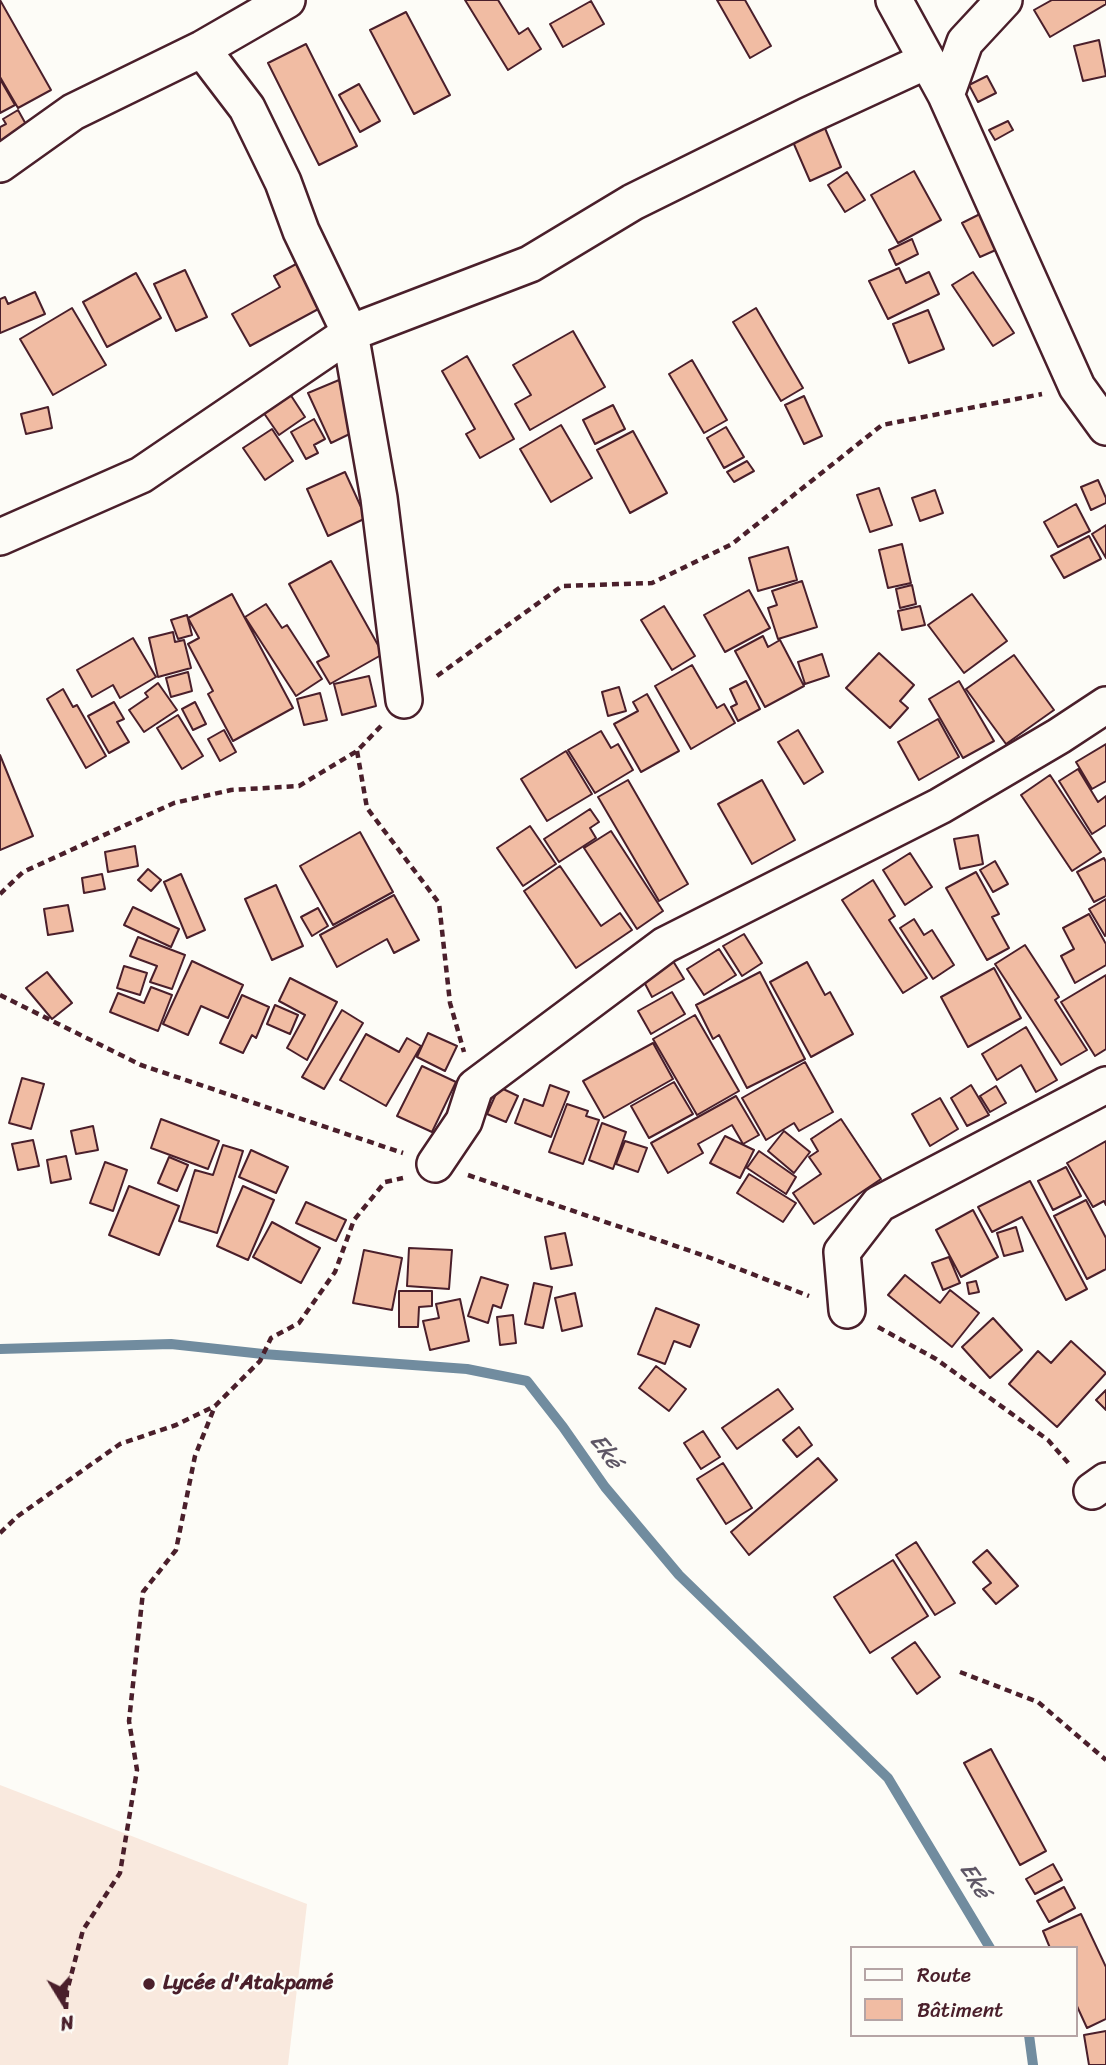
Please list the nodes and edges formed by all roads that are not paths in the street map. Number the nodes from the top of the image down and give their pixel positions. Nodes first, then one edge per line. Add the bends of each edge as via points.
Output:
1 (287, 0) edge
2 (894, 0) edge
3 (1004, 0) edge
4 (202, 50) junction
5 (926, 61) junction
6 (946, 95) junction
7 (0, 164) edge
8 (350, 333) junction
9 (1106, 427) edge
10 (0, 537) edge
11 (404, 700) road end
12 (1106, 705) edge
13 (1106, 1085) edge
14 (435, 1164) road end
15 (847, 1310) road end

1 - 4 street
2 - 5 street
3 - 6 street via 965,42
4 - 7 street via 73,112
4 - 8 street via 247,108
5 - 6 street
5 - 8 street via 633,202 530,264
6 - 9 street via 1077,387
8 - 10 street via 141,475
8 - 11 street via 379,498
12 - 14 street via 940,806 665,945 475,1087 464,1121
13 - 15 street via 879,1205 842,1252

